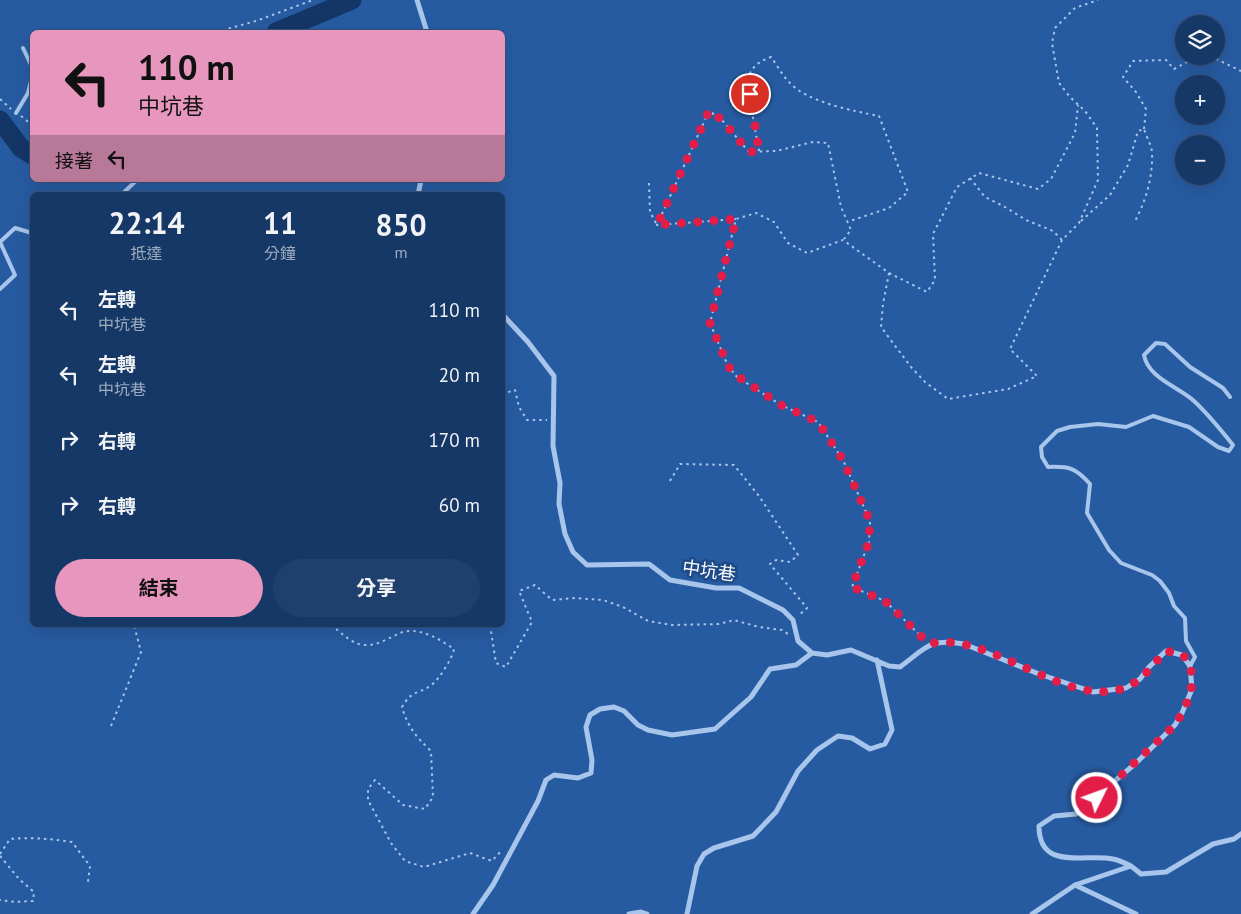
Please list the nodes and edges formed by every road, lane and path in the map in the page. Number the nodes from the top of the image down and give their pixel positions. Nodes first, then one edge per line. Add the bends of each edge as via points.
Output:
1 (313, 0) edge
2 (417, 0) edge
3 (1098, 0) edge
4 (223, 30) edge
5 (426, 30) edge
6 (23, 48) dead end
7 (30, 63) edge
8 (1225, 63) edge
9 (1181, 65) edge
10 (1241, 70) edge
11 (30, 85) edge
12 (1078, 105) junction
13 (16, 113) dead end
14 (1144, 130) junction
15 (759, 151) junction
16 (970, 178) junction
17 (135, 182) edge
18 (650, 183) dead end
19 (124, 192) edge
20 (736, 219) junction
21 (847, 222) junction
22 (1079, 223) junction
23 (1134, 223) dead end
24 (657, 225) junction
25 (30, 232) edge
26 (843, 240) junction
27 (1062, 240) junction
28 (888, 273) junction
29 (0, 289) edge
30 (505, 317) edge
31 (505, 393) edge
32 (1230, 397) dead end
33 (553, 421) junction
34 (670, 481) dead end
35 (793, 620) junction
36 (135, 627) edge
37 (334, 627) edge
38 (490, 627) edge
39 (798, 642) junction
40 (929, 644) junction
41 (812, 652) junction
42 (877, 660) junction
43 (1190, 666) junction
44 (111, 726) dead end
45 (1241, 834) edge
46 (504, 848) dead end
47 (0, 855) edge
48 (1131, 866) junction
49 (88, 882) dead end
50 (1075, 885) junction
51 (0, 900) edge
52 (473, 914) edge
53 (629, 914) edge
54 (647, 914) edge
55 (687, 914) edge
56 (1032, 914) edge
57 (1136, 914) edge

1 - 4 path
2 - 5 street
3 - 12 path via 1075,8 1055,28 1052,44 1059,83
6 - 7 lane
8 - 10 path
9 - 14 path via 1174,69 1166,60 1133,61 1123,77 1146,109
11 - 13 lane
12 - 16 path via 1075,133 1051,179 1038,189 979,173
12 - 22 path via 1096,128 1098,180
14 - 22 path via 1138,131 1128,165 1110,195
14 - 23 path via 1152,150 1151,165 1146,201
15 - 21 path via 776,151 813,142 828,143
15 - 21 path via 749,75 758,62 771,57 790,84 816,100 879,116 908,192 889,208
15 - 24 path via 749,152 721,119 709,111
16 - 27 path via 985,197 1026,220 1054,231
16 - 28 path via 957,187 933,234 935,280 927,292
17 - 19 lane
18 - 24 path via 650,212
20 - 24 path
20 - 26 path via 756,212 774,222 788,243 807,253
20 - 40 path via 710,323 728,366 737,376 781,405 818,422 843,460 870,521 869,542 852,587 885,601
21 - 26 path via 851,230
22 - 27 path
25 - 29 lane via 15,228 0,242 14,275
26 - 28 path
27 - 28 path via 1010,349 1037,376 1008,389 948,400 925,382 881,327
30 - 33 street, 中坑巷 via 554,376
31 - 33 path via 515,390 519,407 527,420
32 - 43 lane via 1223,388 1190,367 1165,344 1156,343 1144,355 1145,363 1174,389 1193,400 1233,445 1229,451 1218,448 1189,427 1153,416 1126,426 1070,427 1057,431 1040,447 1048,467 1064,466 1079,471 1090,484 1087,513 1109,550 1121,563 1152,575 1169,593 1174,606 1185,618 1186,641 1195,657
33 - 35 street, 中坑巷 via 553,446 560,482 559,504 565,534 573,552 587,564 649,564 670,580 716,588 739,588 783,610
34 - 35 path via 680,464 734,465 798,555 790,562 776,560 770,564 807,608
35 - 39 street
36 - 44 path via 141,652
37 - 46 path via 352,641 364,645 403,632 421,632 454,649 452,658 432,685 409,695 402,707 414,736 431,751 433,797 425,809 403,805 375,780 368,789 368,800 391,843 405,861 424,867 470,853 492,861
38 - 39 path via 496,663 506,667 532,622 519,591 535,586 552,600 603,600 648,621 672,625 719,624 734,620 782,630
39 - 41 street
40 - 42 street via 900,667
40 - 43 street via 964,644 1093,692 1126,688 1140,679 1166,651 1182,654
41 - 42 street via 827,655 851,650
41 - 52 street via 796,665 770,670 751,697 714,729 672,735 648,730 614,708 600,709 590,715 586,726 591,773 578,778 554,775 546,780 498,877
42 - 55 street via 892,730 885,744 870,749 852,738 838,736 817,750 798,770 776,812 753,836 704,854 697,866
43 - 48 street via 1192,688 1175,725 1076,814 1054,816 1039,826 1044,847 1057,855 1070,859 1112,858
45 - 48 street via 1213,844 1166,872 1141,874
47 - 49 path via 10,840 72,842 90,866
47 - 51 path via 34,892 33,901
48 - 50 street
50 - 56 street
50 - 57 street
53 - 54 street

